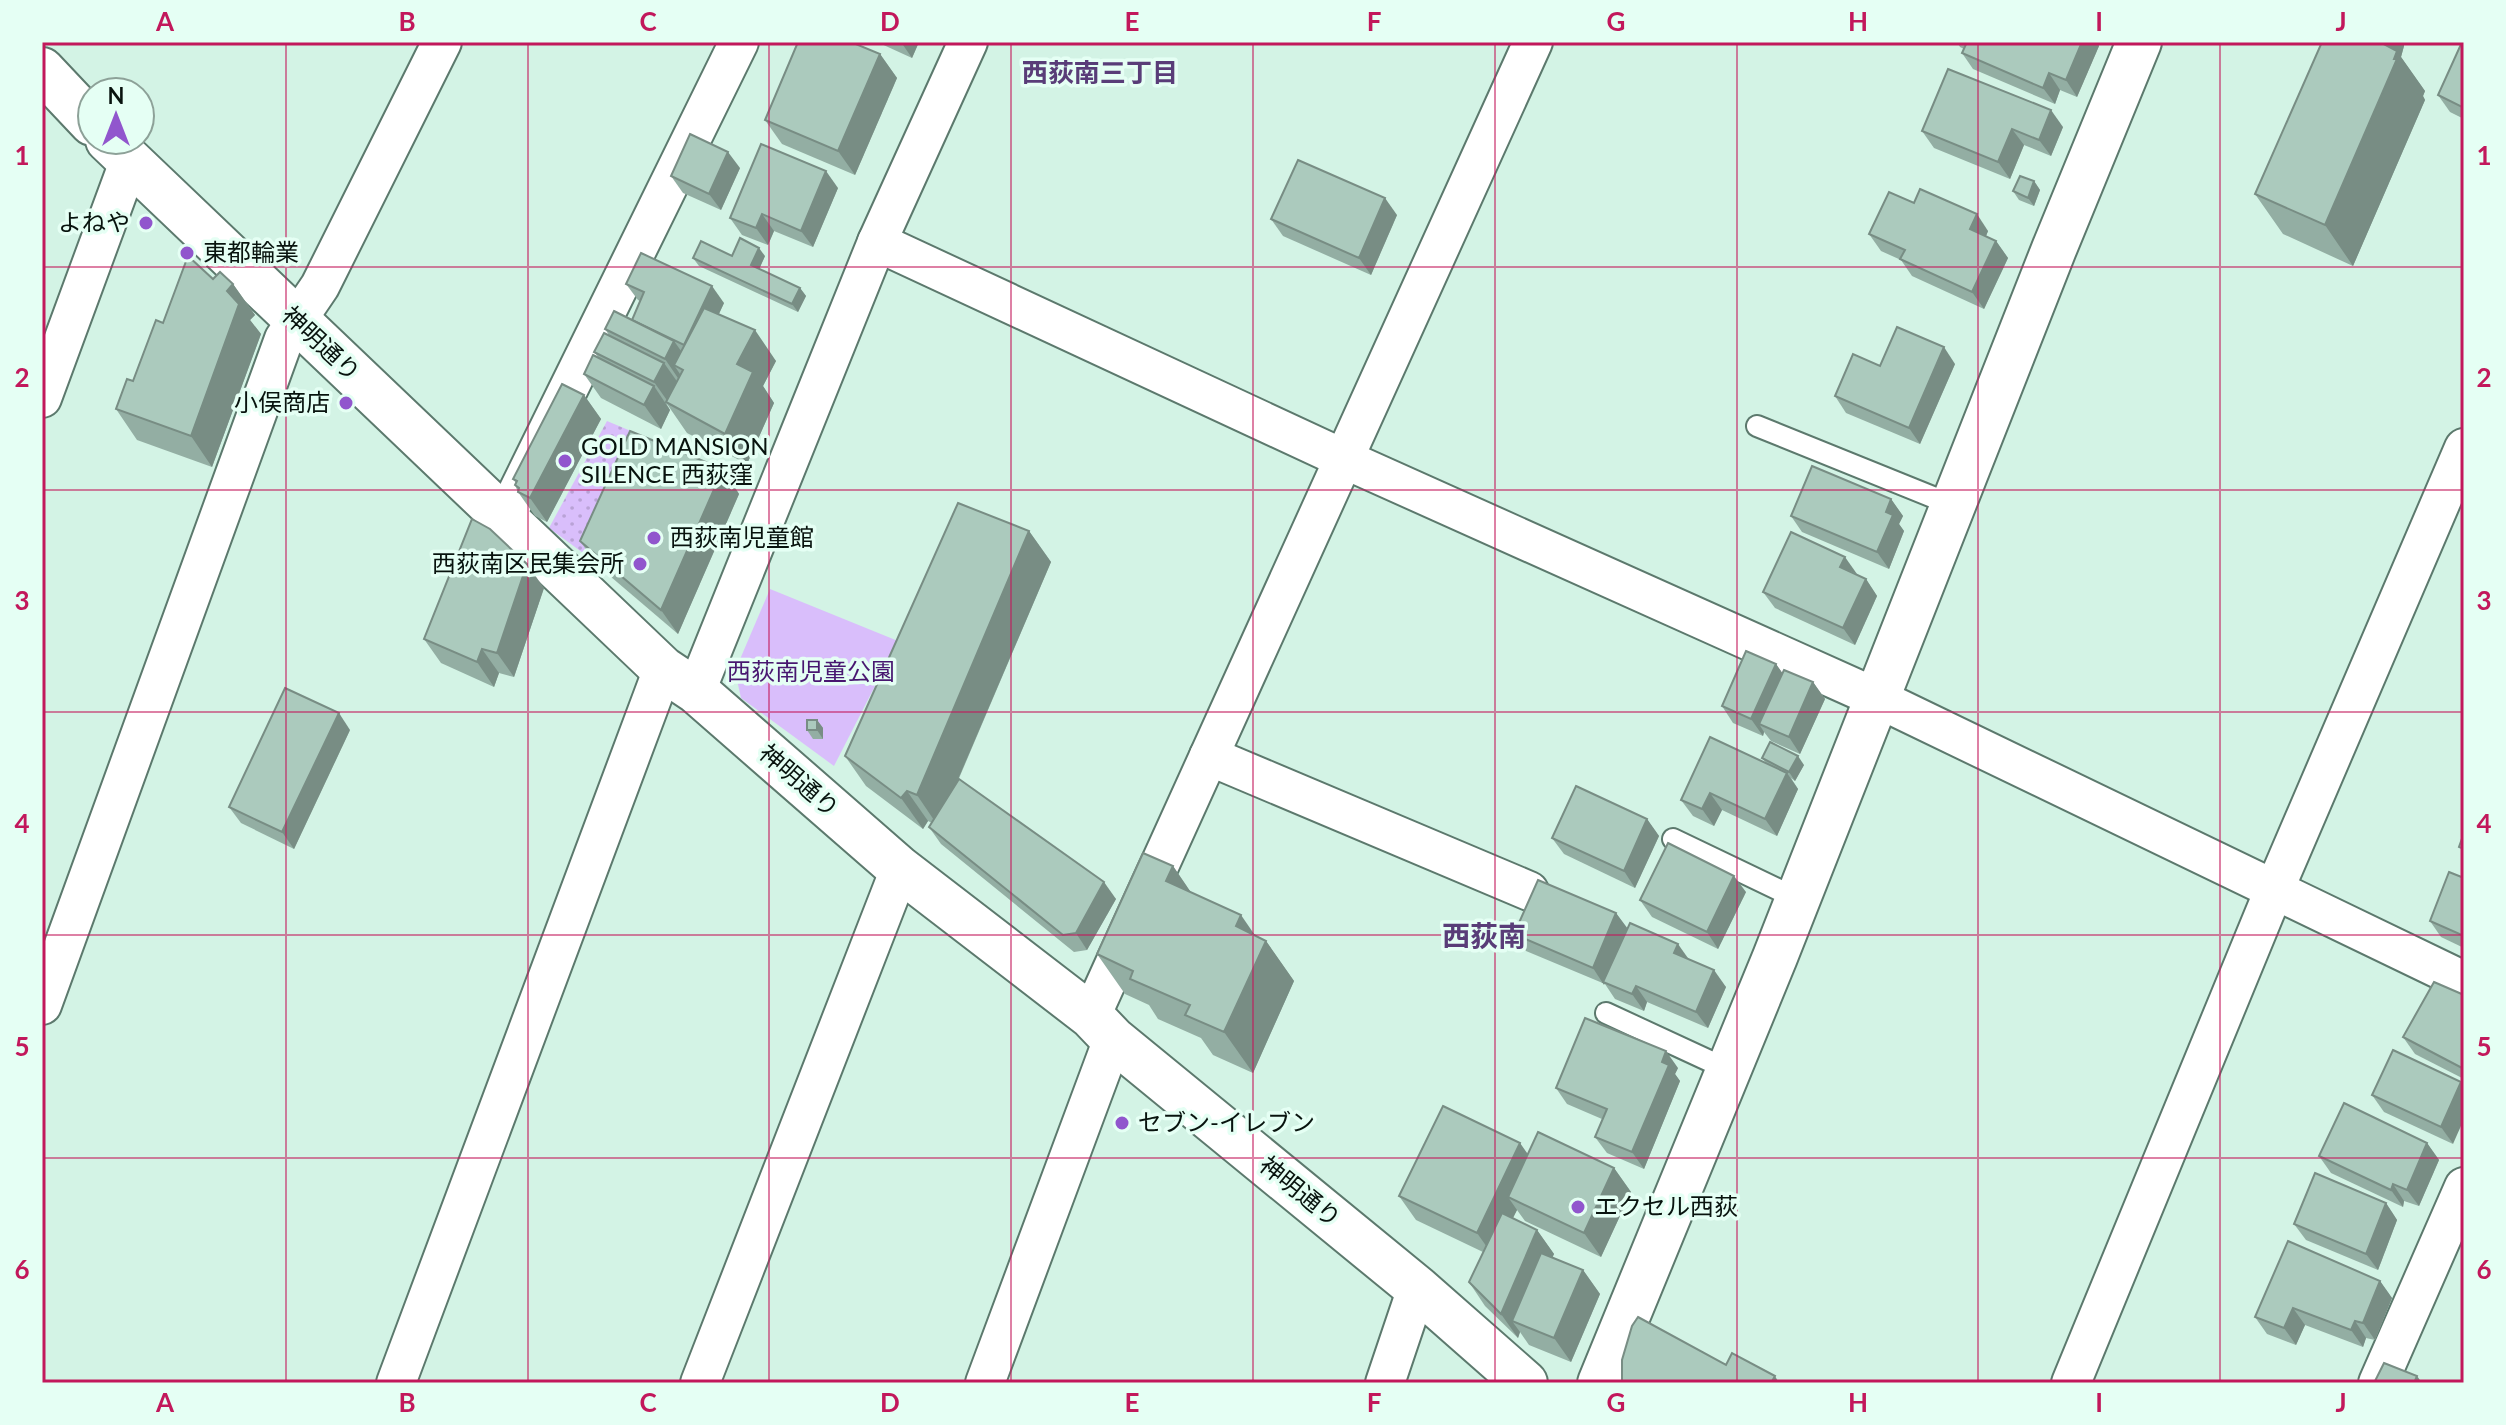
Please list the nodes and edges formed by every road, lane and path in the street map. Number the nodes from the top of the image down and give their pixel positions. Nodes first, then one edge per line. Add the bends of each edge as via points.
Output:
1 (442, 42) edge
2 (739, 42) edge
3 (968, 42) edge
4 (1533, 42) edge
5 (2139, 42) edge
6 (42, 70) edge
7 (76, 106) edge
8 (116, 156) edge
9 (123, 156) edge
10 (877, 242) junction
11 (295, 320) junction
12 (42, 398) edge
13 (1757, 426) dead end
14 (2464, 448) edge
15 (1344, 459) junction
16 (1955, 506) junction
17 (505, 518) junction
18 (679, 680) junction
19 (1879, 699) junction
20 (1209, 756) junction
21 (1673, 839) dead end
22 (900, 869) junction
23 (2275, 888) junction
24 (1529, 891) edge
25 (1798, 899) junction
26 (2464, 981) edge
27 (42, 1005) edge
28 (1606, 1013) dead end
29 (1102, 1028) junction
30 (1729, 1070) junction
31 (2464, 1187) edge
32 (1417, 1288) junction
33 (396, 1383) edge
34 (700, 1383) edge
35 (985, 1383) edge
36 (1385, 1383) edge
37 (1525, 1383) edge
38 (1600, 1383) edge
39 (2071, 1383) edge
40 (2378, 1383) edge

1 - 11 street via 320,286
2 - 17 street
3 - 10 street
4 - 15 street
5 - 16 street
6 - 7 street
8 - 12 street
9 - 11 street, 神明通り
10 - 15 street
10 - 18 street
11 - 17 street, 神明通り
11 - 27 street
13 - 16 lane
14 - 23 street
15 - 19 street
15 - 20 street
16 - 19 street
17 - 18 street, 神明通り
18 - 22 street, 神明通り
18 - 33 street
19 - 23 street
19 - 25 street
20 - 24 street
20 - 29 street
21 - 25 lane
22 - 29 street, 神明通り
22 - 34 street
23 - 26 street
23 - 39 street
25 - 30 street
28 - 30 lane
29 - 32 street, 神明通り
29 - 35 street
30 - 38 street
31 - 40 street
32 - 36 street
32 - 37 street, 神明通り

